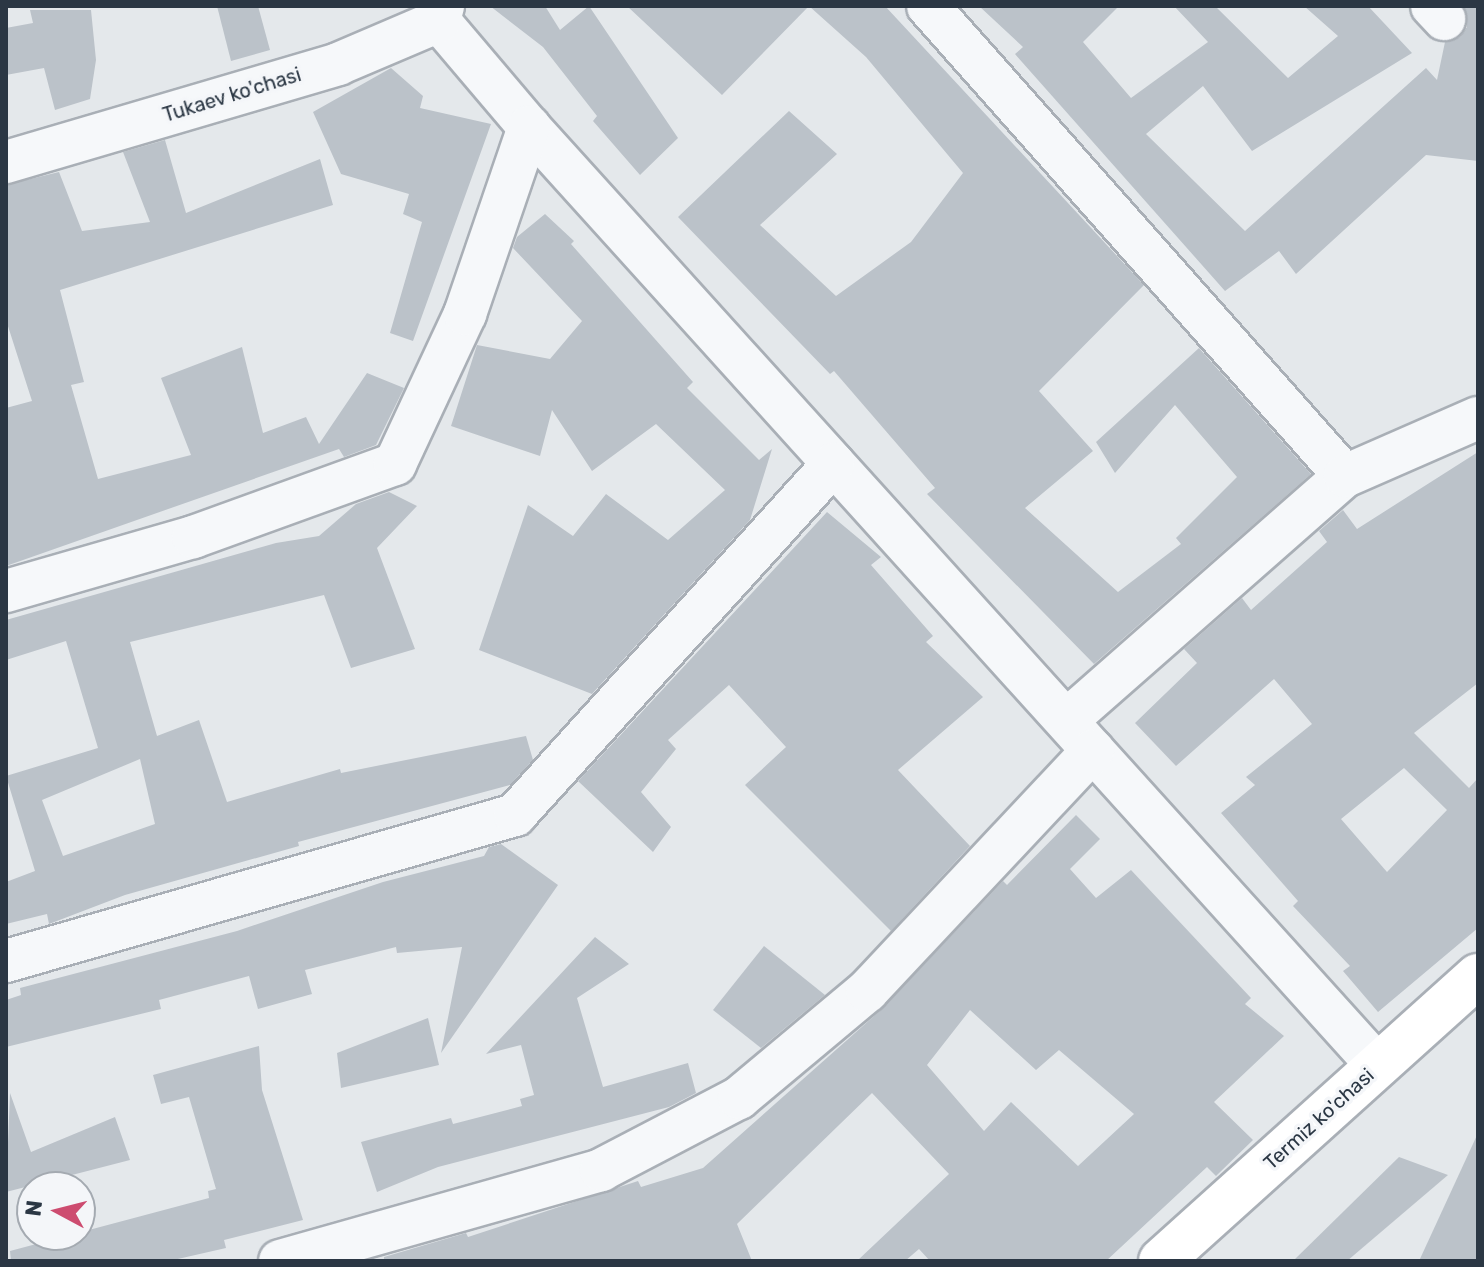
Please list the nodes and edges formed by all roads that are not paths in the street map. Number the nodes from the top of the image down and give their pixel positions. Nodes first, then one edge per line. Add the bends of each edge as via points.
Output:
1 (928, 6) edge
2 (441, 13) edge
3 (529, 127) junction
4 (6, 162) edge
5 (1478, 418) edge
6 (833, 464) junction
7 (1345, 476) junction
8 (6, 591) edge
9 (1080, 735) junction
10 (6, 961) edge
11 (1478, 976) edge
12 (1378, 1066) junction
13 (280, 1261) edge
14 (1161, 1261) edge

1 - 7 street
2 - 3 street
2 - 4 street, Tukaev ko'chasi via 338,64
3 - 6 street
3 - 8 street via 465,314 395,464 193,537
5 - 7 street
6 - 9 street
6 - 10 street via 515,815
7 - 9 street
9 - 12 street
9 - 13 street via 867,991 739,1098 601,1170
11 - 12 main road, Termiz ko'chasi
12 - 14 main road, Termiz ko'chasi

